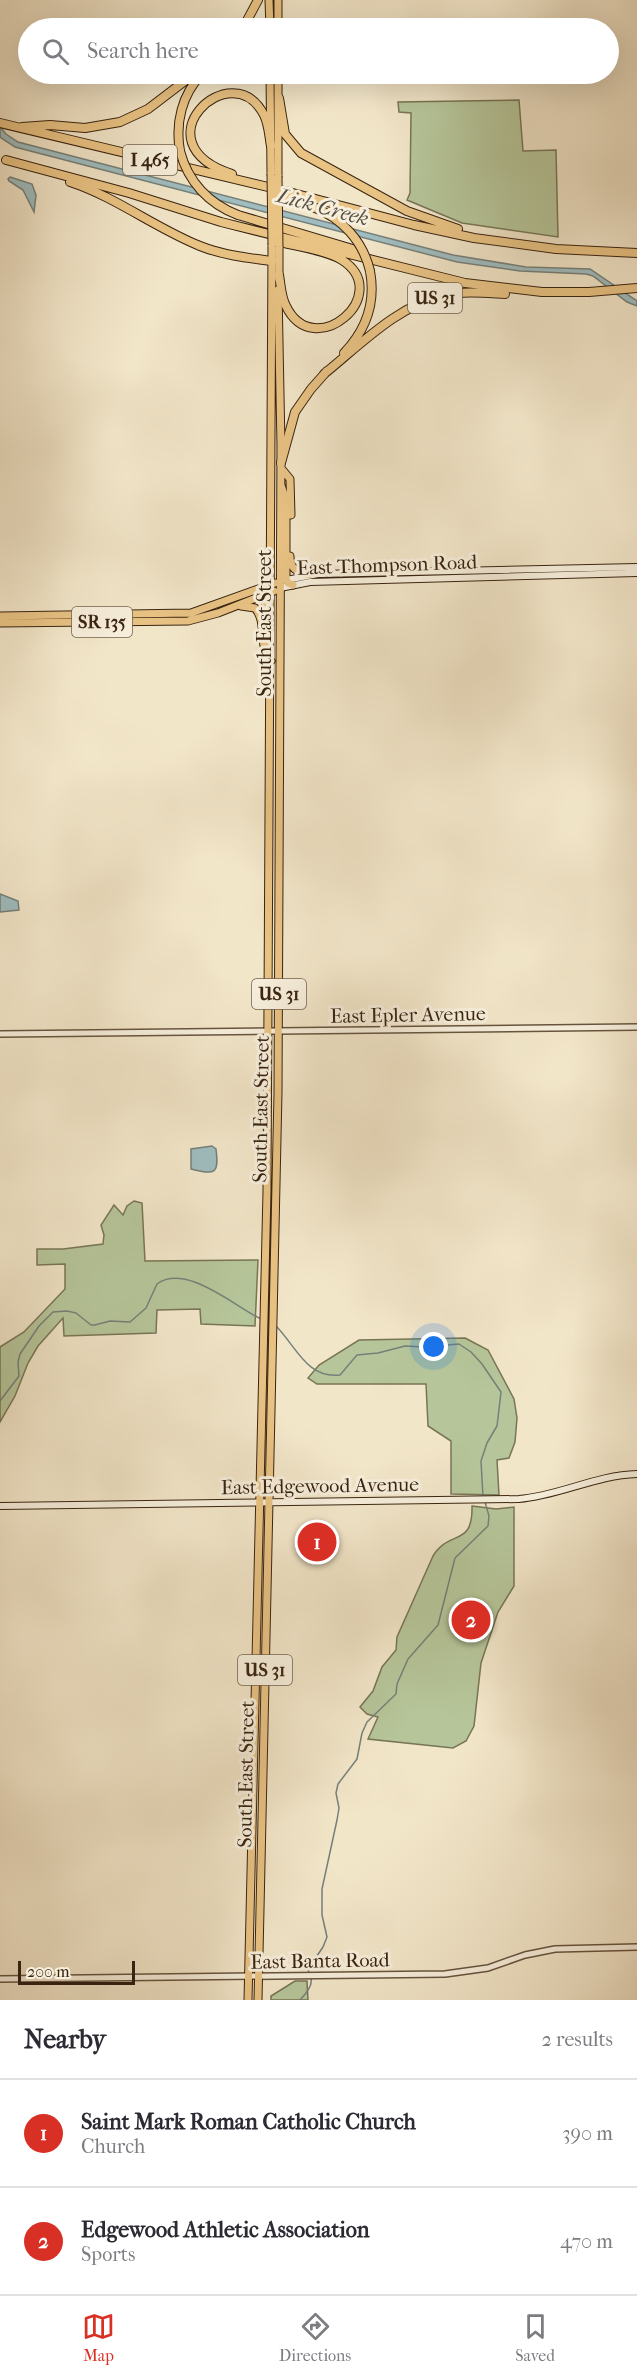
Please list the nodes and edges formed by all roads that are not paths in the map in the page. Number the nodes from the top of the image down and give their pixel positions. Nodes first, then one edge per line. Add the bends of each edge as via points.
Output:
1 (258, 0) edge
2 (269, 0) edge
3 (278, 0) edge
4 (248, 18) edge
5 (270, 18) edge
6 (278, 18) edge
7 (181, 84) edge
8 (195, 84) edge
9 (270, 84) edge
10 (278, 84) edge
11 (279, 98) junction
12 (0, 123) edge
13 (11, 127) junction
14 (271, 146) junction
15 (3, 159) edge
16 (275, 175) junction
17 (229, 178) junction
18 (289, 192) junction
19 (221, 222) junction
20 (499, 241) junction
21 (275, 246) junction
22 (637, 253) edge
23 (272, 261) junction
24 (431, 274) junction
25 (279, 275) junction
26 (636, 288) edge
27 (570, 293) junction
28 (324, 374) junction
29 (272, 449) junction
30 (281, 465) junction
31 (280, 483) junction
32 (637, 567) edge
33 (518, 573) junction
34 (637, 573) edge
35 (309, 575) junction
36 (282, 583) junction
37 (271, 584) junction
38 (293, 585) joint
39 (258, 589) junction
40 (269, 593) junction
41 (238, 606) junction
42 (0, 616) edge
43 (0, 623) edge
44 (271, 639) junction
45 (271, 661) junction
46 (280, 675) junction
47 (637, 1027) edge
48 (269, 1031) junction
49 (279, 1031) junction
50 (0, 1034) edge
51 (637, 1474) edge
52 (269, 1502) junction
53 (260, 1503) junction
54 (0, 1506) edge
55 (637, 1947) edge
56 (258, 1976) junction
57 (248, 1977) junction
58 (0, 1979) edge
59 (248, 2000) edge
60 (258, 2000) edge

1 - 4 highway
2 - 5 main road
3 - 6 main road
7 - 13 highway via 154,105 120,122 85,128
8 - 24 highway, bridge via 181,111 178,132 189,173 204,195 238,215
9 - 14 main road, South East Street
10 - 11 main road, South East Street
11 - 16 main road, South East Street
11 - 20 highway via 285,134 301,153 406,211
12 - 13 highway, I 465
13 - 17 highway, I 465
14 - 16 main road, South East Street / US 31
14 - 18 highway, US 31 via 263,112 238,95 214,97 194,119 191,137 206,163
15 - 19 highway, I 465
15 - 23 highway via 93,191 199,246
16 - 21 main road, South East Street / US 31, bridge
17 - 18 highway, I 465
17 - 28 highway, bridge via 333,216 353,235 364,254 372,295 366,322
18 - 20 highway, I 465 via 414,225
19 - 24 highway, I 465
19 - 25 highway via 254,236 341,260 358,281 355,306 335,325 306,325 286,307
20 - 22 highway, I 465 via 556,249
21 - 23 main road, South East Street / US 31
21 - 25 main road, South East Street
23 - 29 main road, South East Street / US 31
24 - 27 highway, I 465 via 493,288
25 - 30 main road, South East Street
26 - 27 highway, I 465
27 - 28 highway, US 31 via 543,296 472,292 436,297 402,313
28 - 30 highway, US 31 via 296,412
29 - 31 main road via 275,475
29 - 37 main road, South East Street / US 31
30 - 31 main road, South East Street / US 31
30 - 35 main road via 291,483 290,561 296,571
31 - 36 main road, South East Street / US 31
32 - 33 main road, East Thompson Road
33 - 34 main road, East Thompson Road
33 - 35 main road, East Thompson Road
33 - 38 main road, East Thompson Road
35 - 36 main road, East Thompson Road
36 - 37 main road, East Thompson Road / SR 135
36 - 38 main road
36 - 40 main road, East Thompson Road / SR 135
36 - 46 main road, South East Street / US 31
37 - 39 main road, East Thompson Road / SR 135
37 - 40 main road, South East Street / US 31
39 - 40 main road
39 - 42 main road, East Thompson Road / SR 135 via 183,614
40 - 41 main road, East Thompson Road / SR 135
40 - 44 main road, South East Street / US 31
41 - 43 main road, East Thompson Road / SR 135 via 181,621
41 - 45 main road via 258,611 263,647
44 - 45 main road, South East Street / US 31
44 - 46 main road
45 - 48 main road, South East Street / US 31
46 - 49 main road, South East Street / US 31
47 - 49 street, East Epler Avenue
48 - 49 street, East Epler Avenue
48 - 50 street, East Epler Avenue
48 - 53 main road, South East Street / US 31
49 - 52 main road, South East Street / US 31
51 - 52 main road, East Edgewood Avenue via 610,1477 540,1497
52 - 53 main road, East Edgewood Avenue
52 - 56 main road, South East Street / US 31
53 - 54 main road, East Edgewood Avenue
53 - 57 main road, South East Street / US 31
55 - 56 street, East Banta Road via 555,1949 484,1969 445,1974
56 - 57 street, East Banta Road
56 - 60 main road, South East Street / US 31
57 - 58 street, East Banta Road
57 - 59 main road, South East Street / US 31

